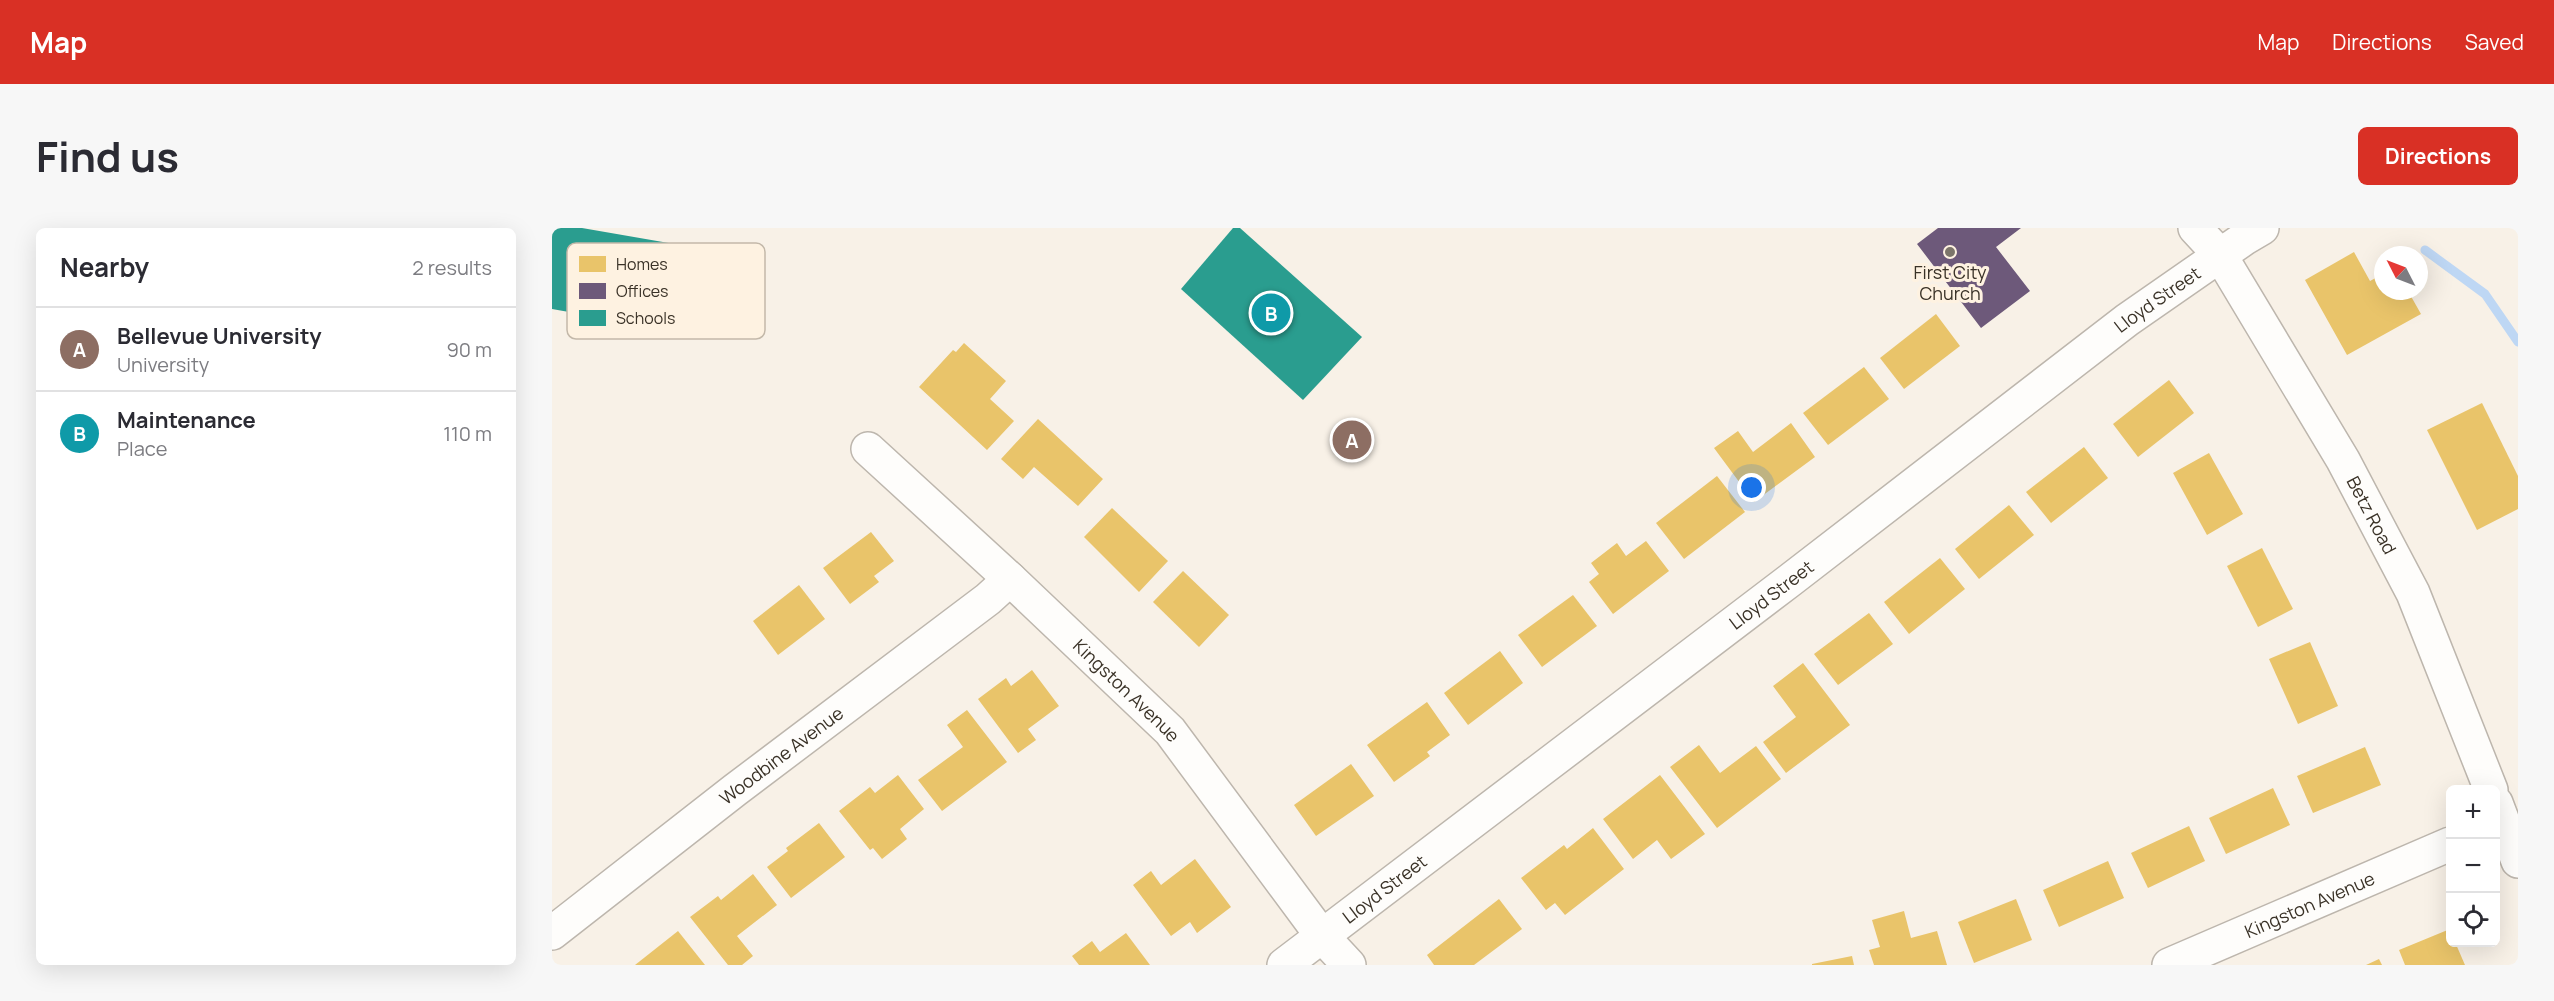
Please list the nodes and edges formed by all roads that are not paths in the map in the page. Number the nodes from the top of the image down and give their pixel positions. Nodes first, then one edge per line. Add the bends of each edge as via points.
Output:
1 (2195, 228) edge
2 (2262, 228) edge
3 (2220, 255) junction
4 (868, 449) dead end
5 (1010, 579) junction
6 (2489, 785) edge
7 (2500, 820) edge
8 (2446, 846) edge
9 (2518, 861) edge
10 (552, 933) edge
11 (1322, 936) junction
12 (1284, 965) edge
13 (1349, 965) edge
14 (2169, 965) edge

1 - 3 street, Betz Road
2 - 3 street, Lloyd Street
3 - 6 street, Betz Road via 2343,460 2413,593
3 - 11 street, Lloyd Street via 2127,320
4 - 5 street, Kingston Avenue
5 - 10 street, Woodbine Avenue
5 - 11 street, Kingston Avenue via 1170,731
7 - 9 street
8 - 14 street, Kingston Avenue
11 - 12 street, Lloyd Street
11 - 13 street, Kingston Avenue

